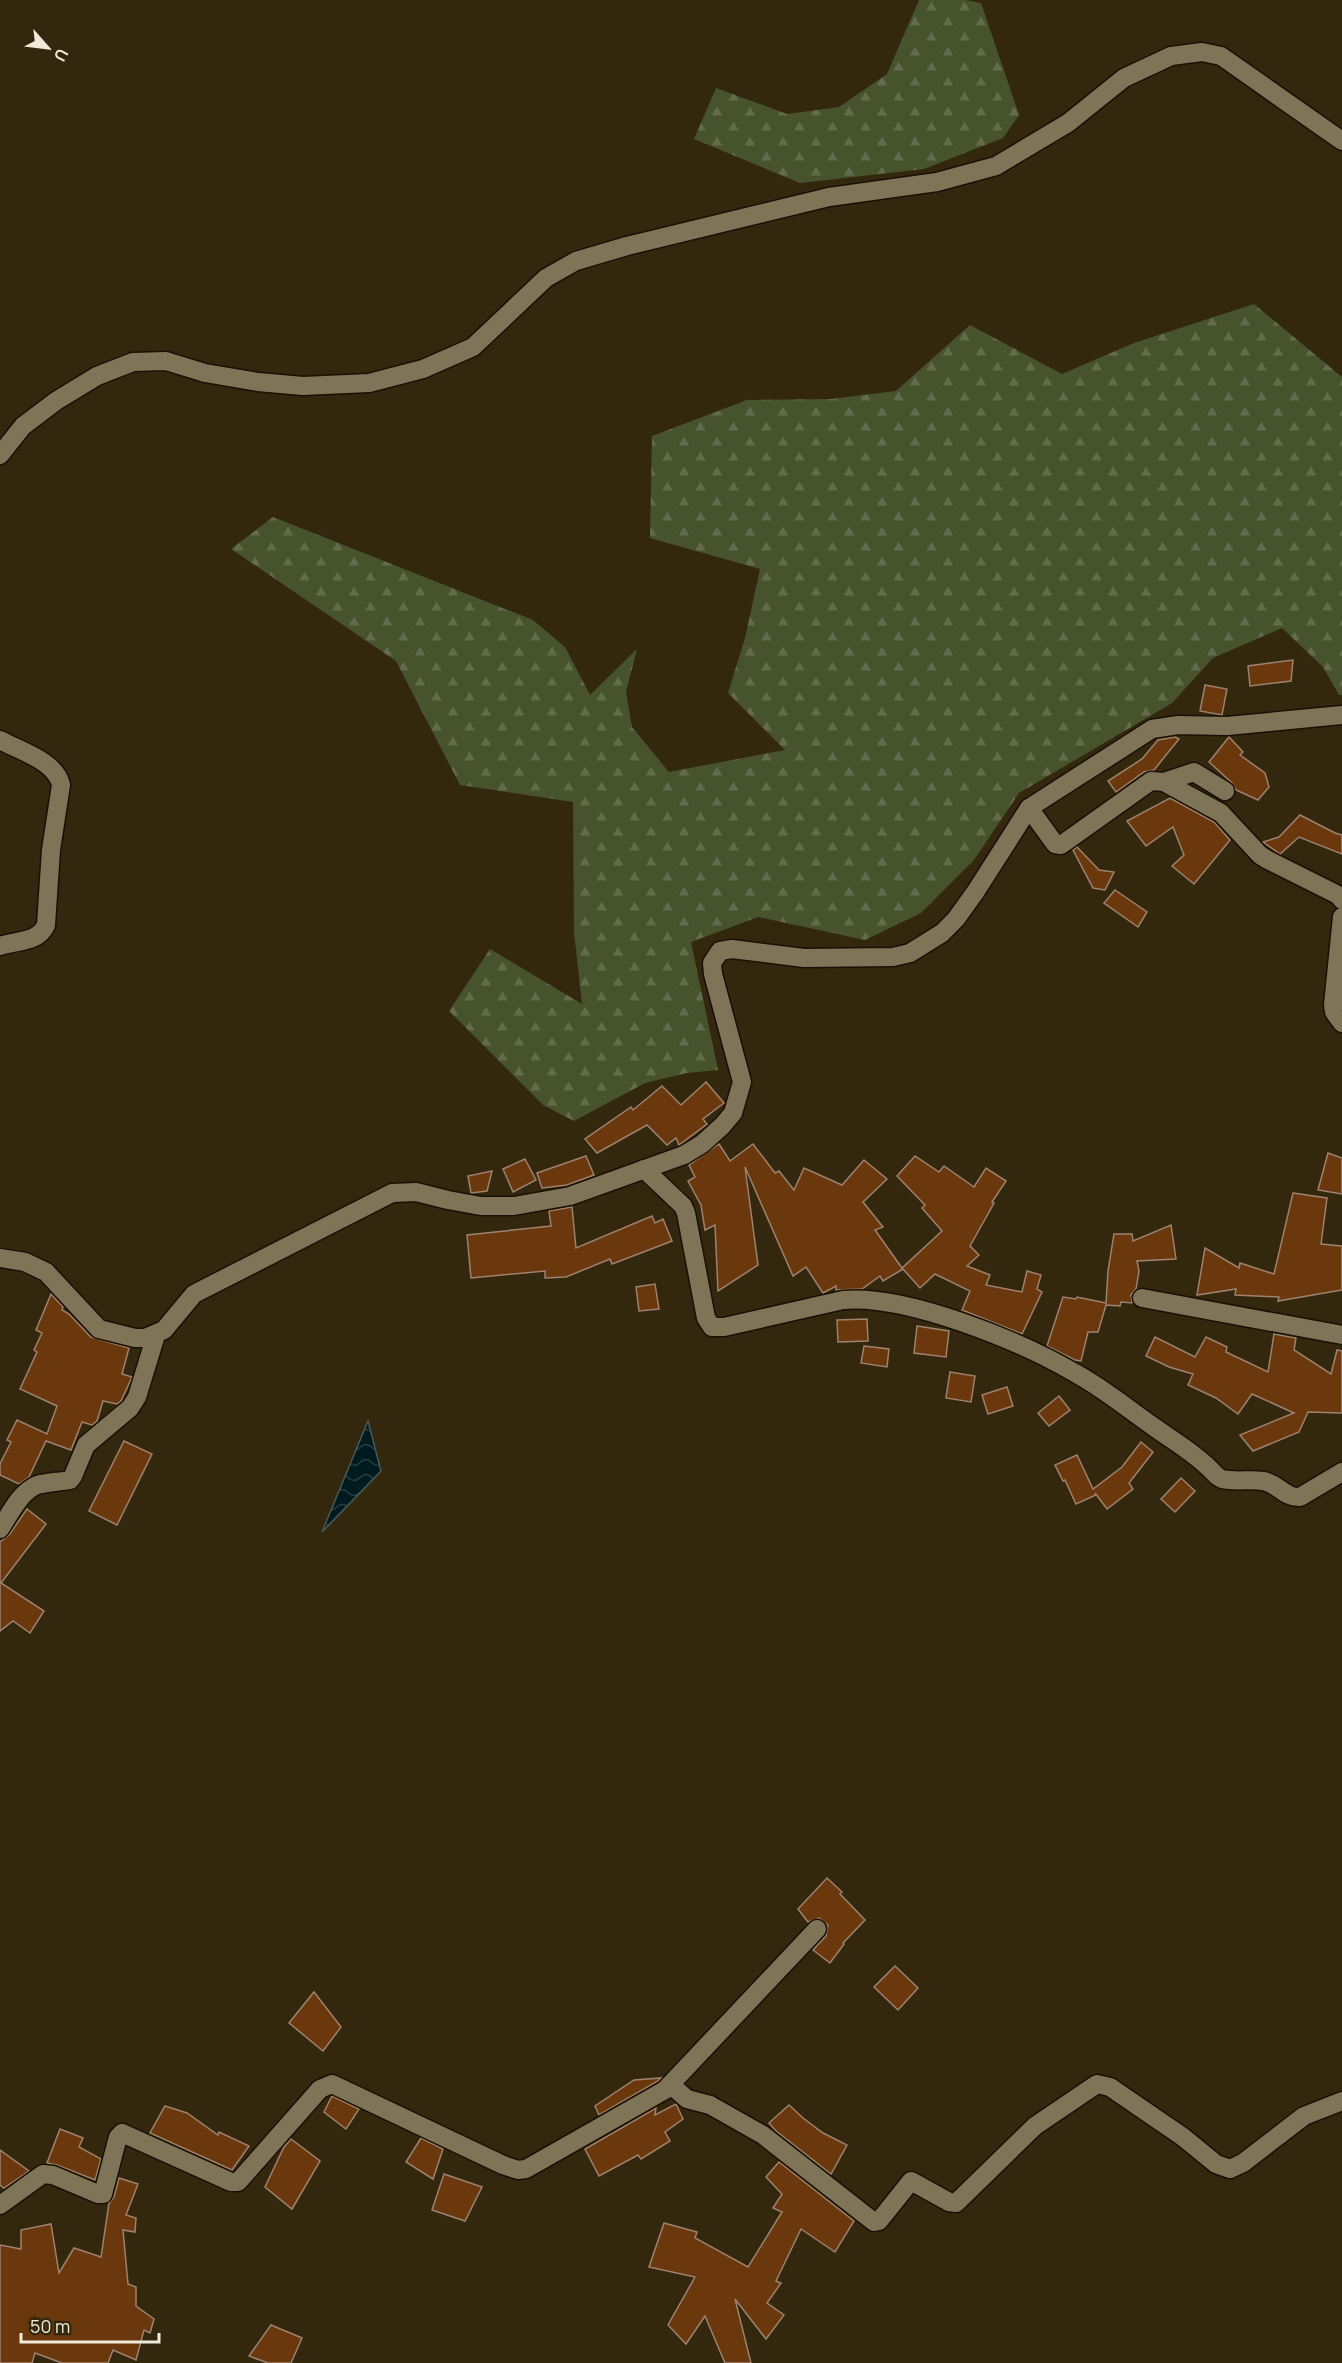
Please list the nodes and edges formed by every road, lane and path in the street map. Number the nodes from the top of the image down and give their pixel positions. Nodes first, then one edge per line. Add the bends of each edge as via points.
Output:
1 (1342, 141) edge
2 (0, 455) edge
3 (1342, 715) edge
4 (0, 740) edge
5 (1164, 782) junction
6 (1225, 791) dead end
7 (1029, 808) junction
8 (1342, 900) edge
9 (1342, 917) edge
10 (0, 946) edge
11 (1342, 1023) edge
12 (644, 1169) junction
13 (0, 1258) edge
14 (1142, 1298) dead end
15 (156, 1335) junction
16 (1342, 1335) edge
17 (1342, 1472) edge
18 (0, 1529) edge
19 (818, 1929) dead end
20 (671, 2085) junction
21 (1342, 2101) edge
22 (0, 2205) edge

1 - 2 street via 1221,56 1202,52 1171,56 1124,78 1068,123 996,166 937,182 818,200 576,261 546,278 473,347 423,369 369,383 303,386 215,375 166,361 133,362 97,376 56,401 23,426
3 - 7 street via 1152,729
4 - 10 street via 50,766 61,785 51,850 46,925 36,938
5 - 6 street via 1194,771
5 - 7 street via 1151,781 1061,845 1055,844
5 - 8 street via 1221,813 1260,855
7 - 12 street via 956,919 910,953 892,957 804,958 720,951 712,963 713,974 742,1082 739,1096 733,1113 702,1144
9 - 11 street via 1333,1005
12 - 15 street via 570,1196 514,1206 481,1206 416,1192 392,1193 194,1294
12 - 17 street via 683,1206 706,1318 712,1327 860,1299 925,1311 988,1333 1077,1373 1223,1479 1264,1481 1300,1497
13 - 15 street via 26,1262 46,1272 99,1329 135,1338
14 - 16 street
15 - 18 street via 140,1389 130,1408 86,1445 70,1480 30,1489
19 - 20 street
20 - 21 street via 687,2099 710,2105 763,2135 874,2222 879,2221 911,2181 956,2203 1032,2128 1097,2084 1110,2088 1216,2164 1230,2169 1304,2116
20 - 22 street via 534,2166 518,2170 332,2084 320,2089 238,2182 122,2133 103,2194 43,2174

